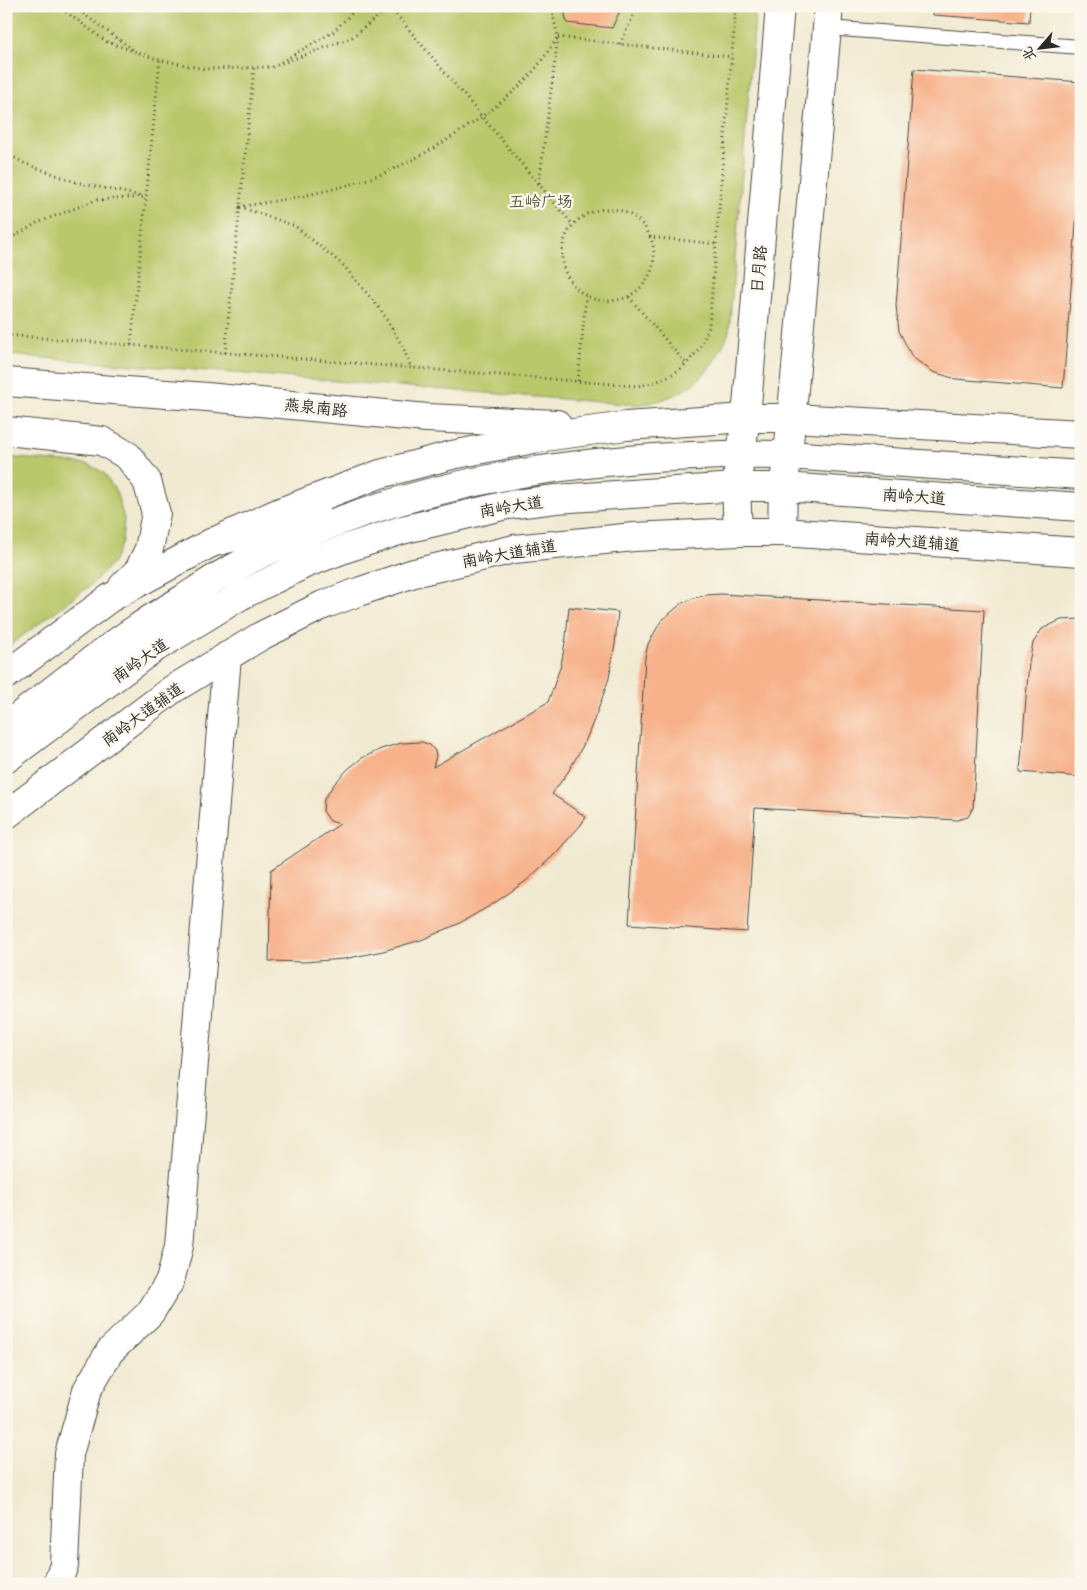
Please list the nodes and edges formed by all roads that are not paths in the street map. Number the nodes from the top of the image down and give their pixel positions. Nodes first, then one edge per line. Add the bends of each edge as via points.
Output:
1 (780, 6) edge
2 (828, 17) edge
3 (1081, 46) edge
4 (6, 382) edge
5 (746, 418) junction
6 (792, 418) junction
7 (626, 426) junction
8 (6, 431) edge
9 (1081, 434) edge
10 (741, 454) junction
11 (788, 455) junction
12 (1081, 474) edge
13 (736, 487) junction
14 (784, 487) junction
15 (390, 503) junction
16 (1081, 507) edge
17 (738, 532) junction
18 (782, 532) junction
19 (210, 543) junction
20 (1081, 552) edge
21 (110, 598) junction
22 (227, 656) junction
23 (6, 675) edge
24 (6, 726) edge
25 (6, 759) edge
26 (6, 815) edge
27 (57, 1584) edge

1 - 5 main road, 日月路
2 - 3 lane
2 - 6 main road
4 - 7 main road, 燕泉南路 via 427,418
5 - 6 main road
5 - 7 main road
5 - 10 main road, 日月路
6 - 9 main road
6 - 11 main road
7 - 19 main road via 491,447 380,474
8 - 21 main road via 102,441 128,456 147,481 156,513 149,549 139,570
10 - 11 main road, 南岭大道
10 - 13 main road, 日月路
10 - 15 main road, 南岭大道 via 629,459 550,468 456,485
11 - 12 main road, 南岭大道
11 - 14 main road
13 - 14 main road, 南岭大道
13 - 17 main road, 日月路
13 - 25 main road, 南岭大道 via 507,505 402,530 346,548 240,596 150,651
14 - 16 main road, 南岭大道
14 - 18 main road
15 - 19 main road via 287,522
15 - 24 main road, 南岭大道 via 326,526 226,572 136,629
17 - 18 main road, 南岭大道辅道
17 - 22 main road, 南岭大道辅道 via 560,544 476,557 414,573 323,605
18 - 20 main road, 南岭大道辅道
19 - 21 main road
21 - 23 main road
22 - 26 main road, 南岭大道辅道 via 173,689
22 - 27 main road via 179,1246 170,1281 150,1313 110,1351 86,1390 69,1454 64,1564

